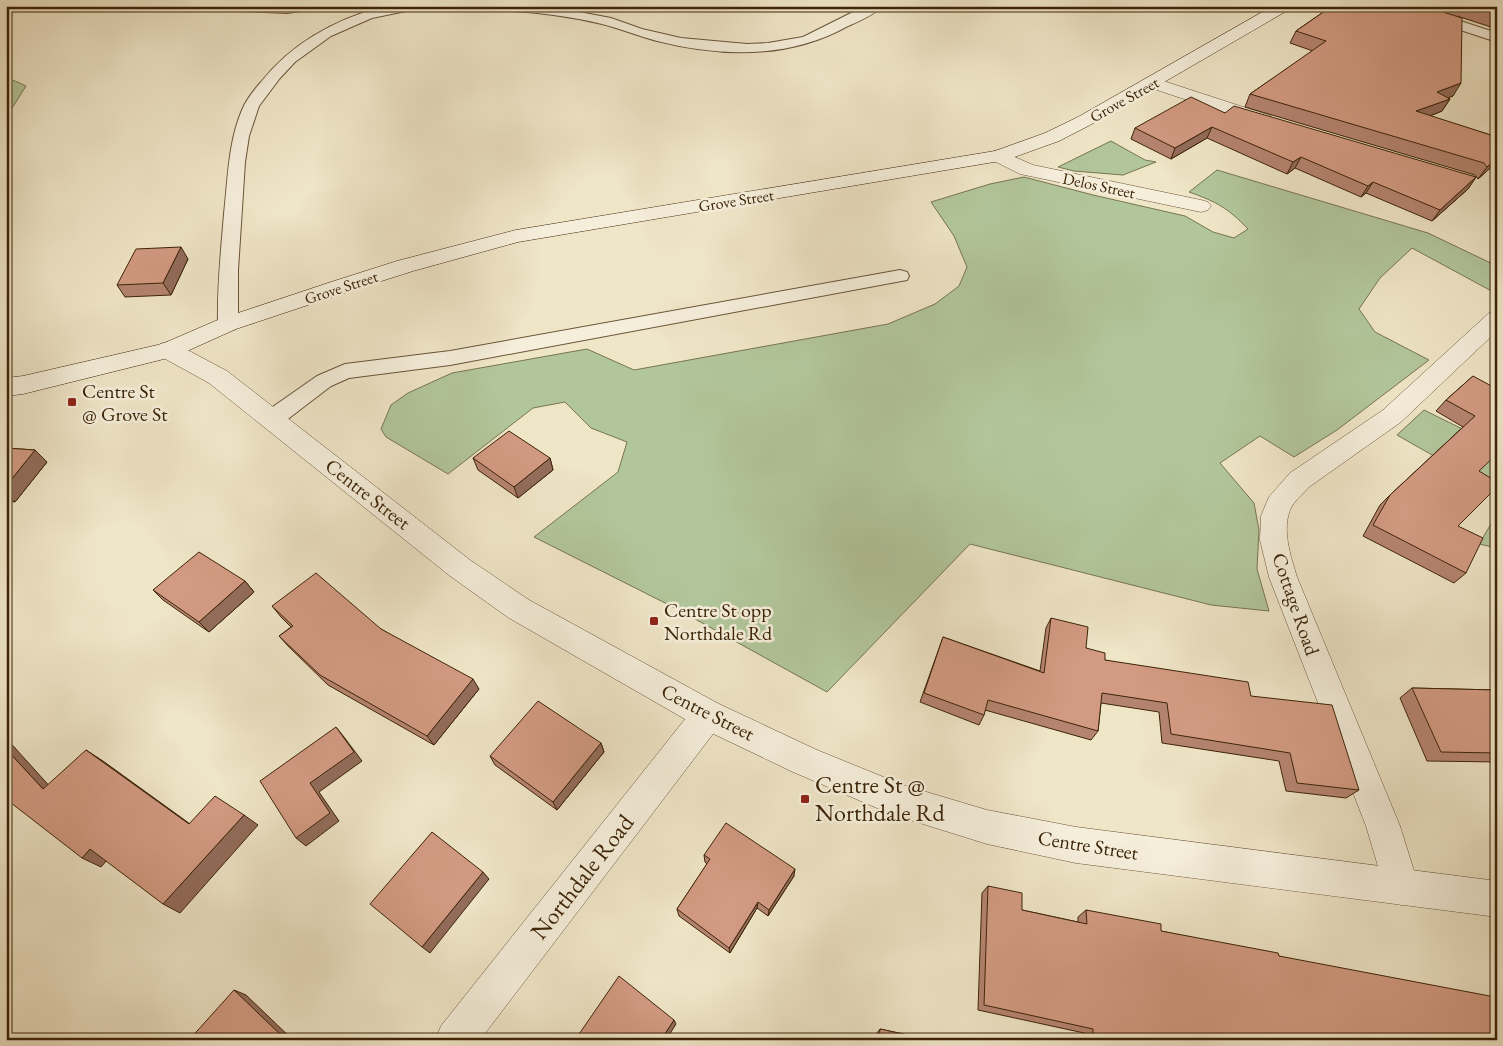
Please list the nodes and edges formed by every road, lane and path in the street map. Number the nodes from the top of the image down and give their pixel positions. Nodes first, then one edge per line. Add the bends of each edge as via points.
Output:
1 (221, 6) edge
2 (307, 6) edge
3 (411, 6) edge
4 (489, 6) edge
5 (876, 6) edge
6 (1285, 6) edge
7 (1401, 6) edge
8 (351, 9) dead end
9 (368, 15) junction
10 (1497, 38) edge
11 (1154, 83) junction
12 (1282, 126) edge
13 (999, 156) junction
14 (1201, 206) dead end
15 (900, 276) dead end
16 (1497, 318) edge
17 (228, 324) junction
18 (168, 350) junction
19 (6, 386) edge
20 (272, 419) junction
21 (708, 714) junction
22 (1401, 887) junction
23 (1497, 899) edge
24 (455, 1040) edge

1 - 2 lane via 287,9
3 - 9 lane
4 - 5 lane via 558,12 690,44 739,48 808,40
6 - 11 street, Grove Street
7 - 10 lane
8 - 9 lane
9 - 17 lane via 343,24 298,52 271,77 249,109 238,146 226,298
11 - 12 street
11 - 13 street, Grove Street via 1052,138
13 - 14 street, Delos Street via 1027,170
13 - 17 street, Grove Street via 516,236 405,266
15 - 20 lane via 450,358 345,371 324,381
16 - 22 street, Cottage Road via 1392,416 1296,482 1279,505 1274,525 1274,540 1291,600 1383,826
17 - 18 street, Grove Street
18 - 19 street via 23,385
18 - 20 street, Centre Street via 218,378
20 - 21 street, Centre Street via 460,568 519,608
21 - 22 street, Centre Street via 903,802 987,827 1076,845
21 - 24 street, Northdale Road
22 - 23 street, Centre Street

